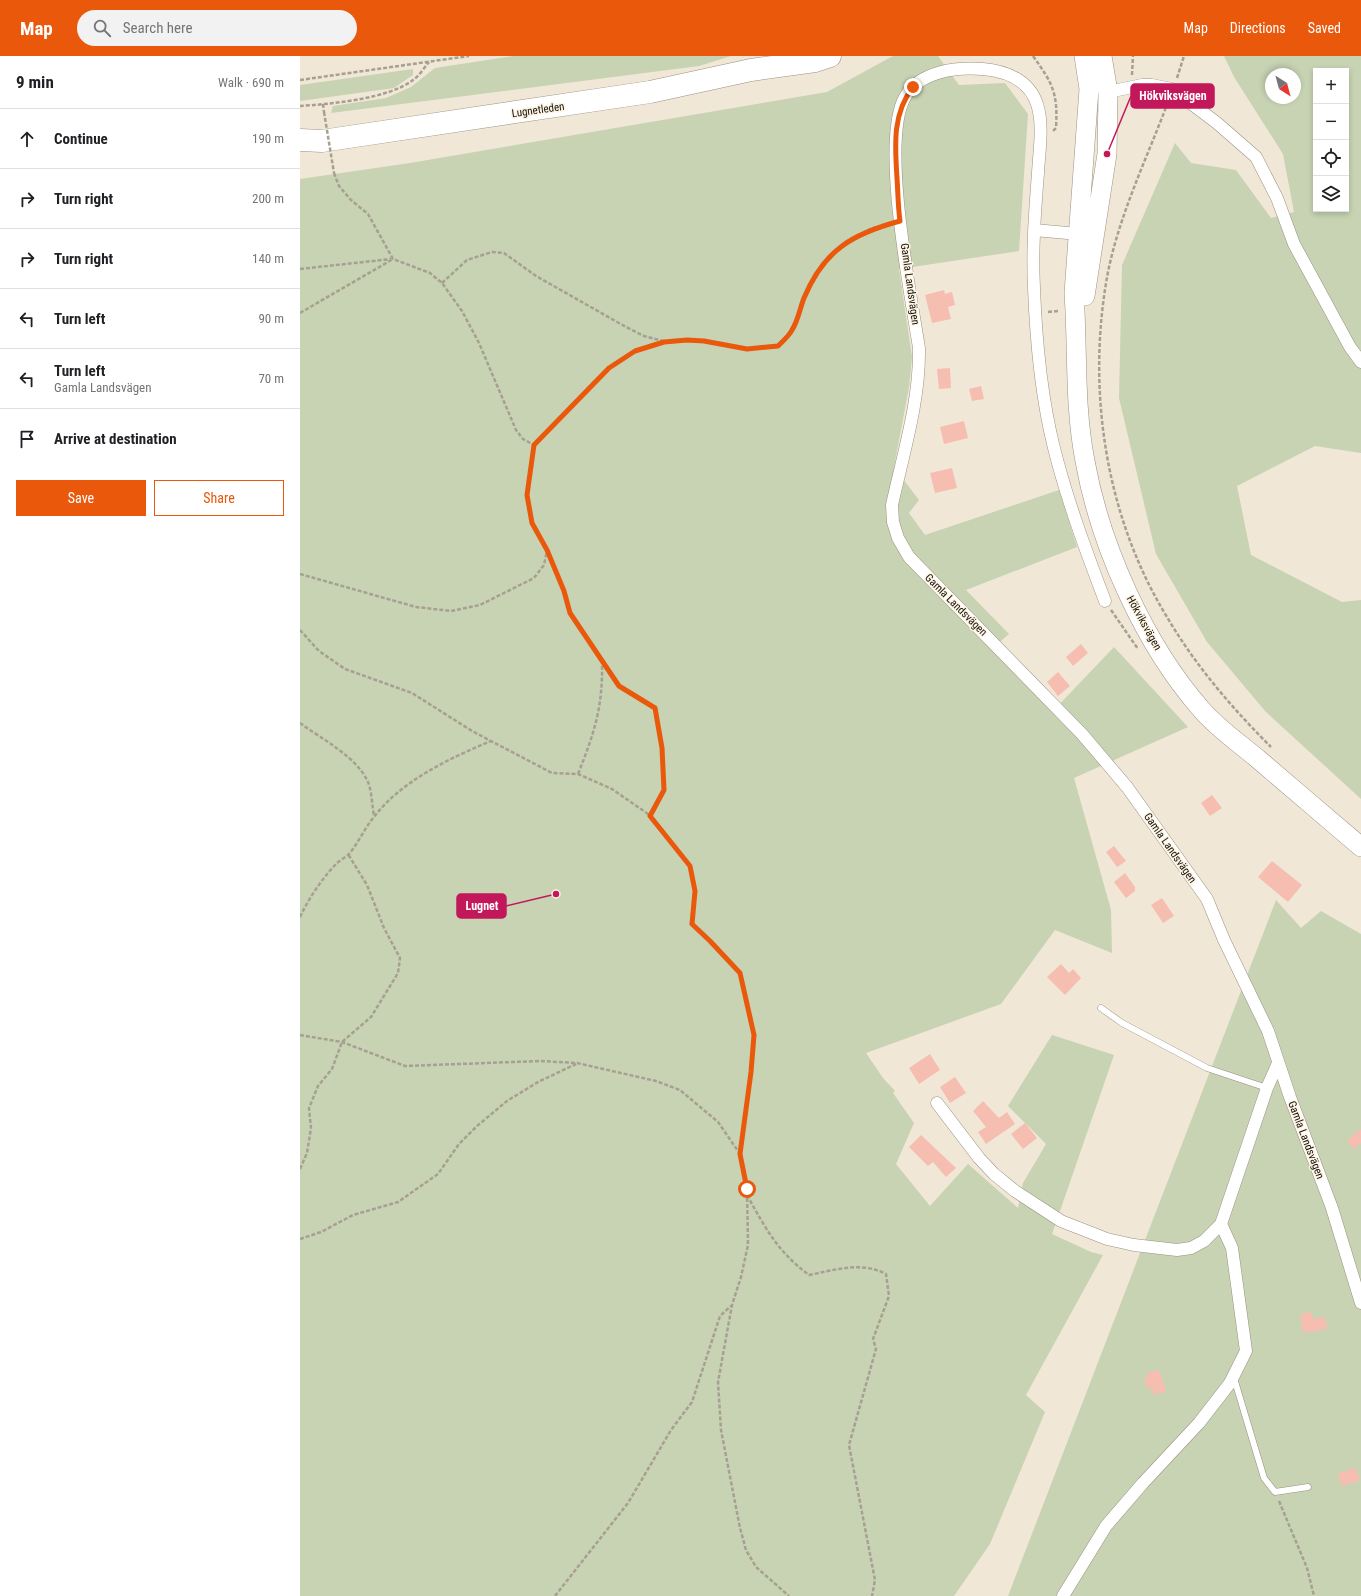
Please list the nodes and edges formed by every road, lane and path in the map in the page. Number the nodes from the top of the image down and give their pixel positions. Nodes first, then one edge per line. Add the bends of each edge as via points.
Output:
1 (469, 56) edge
2 (786, 56) edge
3 (830, 56) edge
4 (1084, 56) edge
5 (1102, 56) edge
6 (1133, 56) edge
7 (1184, 56) edge
8 (429, 62) junction
9 (751, 70) junction
10 (300, 80) edge
11 (1132, 87) junction
12 (1172, 89) junction
13 (1108, 92) junction
14 (1089, 95) junction
15 (323, 104) junction
16 (300, 106) edge
17 (300, 140) edge
18 (322, 141) junction
19 (300, 149) edge
20 (900, 221) junction
21 (1034, 230) junction
22 (1087, 234) junction
23 (393, 258) junction
24 (300, 269) edge
25 (442, 283) junction
26 (300, 313) edge
27 (664, 342) junction
28 (1361, 362) edge
29 (534, 445) junction
30 (547, 550) junction
31 (300, 574) edge
32 (1105, 601) dead end
33 (300, 630) edge
34 (602, 662) junction
35 (300, 723) edge
36 (491, 741) junction
37 (1273, 749) dead end
38 (578, 774) junction
39 (374, 816) junction
40 (650, 816) junction
41 (1361, 847) edge
42 (348, 854) junction
43 (300, 917) edge
44 (1101, 1008) dead end
45 (300, 1035) edge
46 (342, 1042) junction
47 (577, 1063) junction
48 (1278, 1063) junction
49 (1267, 1088) junction
50 (937, 1103) dead end
51 (740, 1154) junction
52 (300, 1169) edge
53 (747, 1194) junction
54 (1221, 1224) junction
55 (300, 1239) edge
56 (1361, 1303) edge
57 (732, 1305) junction
58 (1234, 1376) junction
59 (1308, 1487) dead end
60 (1275, 1492) junction
61 (555, 1596) edge
62 (789, 1596) edge
63 (872, 1596) edge
64 (1063, 1596) edge
65 (1314, 1596) edge

1 - 8 path
2 - 9 highway, Lugnetleden
3 - 9 highway, Lugnetleden via 815,61
4 - 14 main road, Hökviksvägen
5 - 13 main road, Hökviksvägen
6 - 11 path
7 - 12 path
8 - 10 path
8 - 15 path via 413,80 389,93
9 - 18 highway, Lugnetleden via 650,92
11 - 12 street via 1152,85
11 - 13 street
12 - 28 street via 1217,122 1256,157 1277,198 1294,244 1350,347
12 - 37 path via 1116,239 1105,292 1101,328 1100,389 1108,464 1128,533 1149,585 1166,617 1208,676
13 - 14 main road
13 - 22 main road, Hökviksvägen via 1107,154
14 - 22 main road, Hökviksvägen
15 - 16 path
15 - 23 path, bridge via 334,173 339,186 368,214
17 - 18 highway, Lugnetleden
18 - 19 highway, Lugnetleden
20 - 21 street, Gamla Landsvägen via 895,139 899,112 905,98 920,81 937,73 978,69 1004,73 1020,80 1036,102 1040,134
20 - 27 path via 872,228 828,256 805,296 793,330 778,346 747,349 704,341
20 - 48 street, Gamla Landsvägen via 920,364 918,386 892,505 893,522 898,538 909,556 934,584 1082,734 1127,787 1207,899 1268,1031
21 - 22 street
21 - 32 street, Gamla Landsvägen via 1039,361 1047,416 1071,505
22 - 41 main road, Hökviksvägen via 1086,293 1076,319 1077,398 1085,461 1100,519 1126,591 1164,659 1202,710
23 - 24 path
23 - 25 path via 430,273
23 - 26 path
25 - 27 path via 467,260 492,252 504,253 536,276 626,327
25 - 29 path via 462,310 479,343 516,430 523,439
27 - 29 path via 635,351 609,368
29 - 30 path via 527,495 532,523
30 - 31 path via 544,565 534,578 480,605 451,611 416,607
30 - 34 path via 570,613
33 - 36 path via 319,651 345,669 412,693
34 - 38 path via 596,728
34 - 40 path via 619,686 655,708 662,748 664,790
35 - 39 path via 361,769 369,784
36 - 38 path via 552,773
36 - 39 path via 428,771 392,798
38 - 40 path via 612,789
39 - 42 path
40 - 51 path via 690,866 695,891 692,924 740,973 754,1035
42 - 43 path via 336,864 311,894
42 - 46 path via 366,885 400,958 398,973 371,1017
44 - 49 lane via 1122,1023 1207,1068
45 - 46 path
46 - 47 path via 405,1066 540,1061
46 - 52 path via 332,1069 318,1086 309,1108 311,1128 307,1153
47 - 51 path via 656,1081 680,1090 718,1122
47 - 55 path via 507,1101 459,1144 438,1174 398,1202 353,1215 321,1232
48 - 49 street
48 - 56 street, Gamla Landsvägen via 1332,1208
49 - 54 street
50 - 54 street via 994,1174 1015,1191 1062,1221 1107,1239 1177,1250 1191,1248 1204,1241
51 - 53 path
53 - 57 path via 748,1245
53 - 63 path via 770,1236 792,1262 809,1275 854,1267 875,1268 886,1274 889,1296 873,1339 876,1349 849,1445 875,1580
54 - 58 street via 1232,1248 1246,1351
57 - 61 path via 720,1316 692,1402 671,1430 628,1503
57 - 62 path via 718,1382 721,1430 740,1528 746,1550 756,1567
58 - 60 lane via 1264,1478
58 - 64 street via 1199,1423 1106,1526
59 - 60 lane
60 - 65 path via 1307,1568

